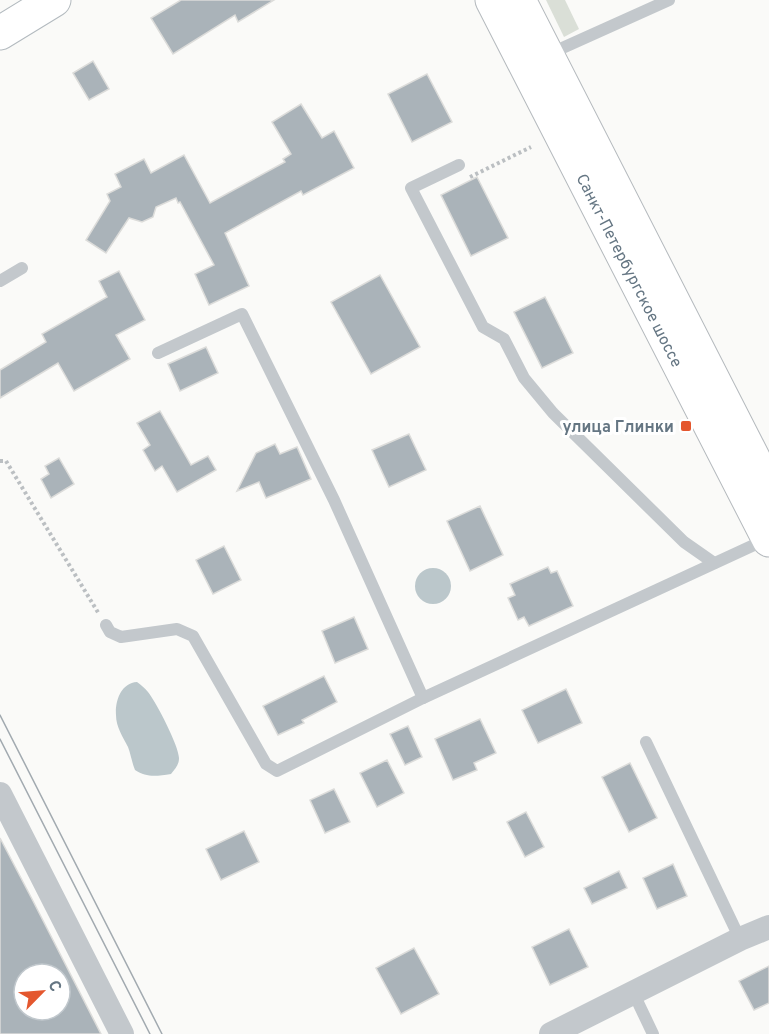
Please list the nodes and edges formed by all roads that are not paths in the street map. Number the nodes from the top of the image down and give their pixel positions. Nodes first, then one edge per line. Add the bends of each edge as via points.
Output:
1 (54, 0) edge
2 (492, 0) edge
3 (519, 0) edge
4 (669, 0) edge
5 (0, 33) edge
6 (547, 55) junction
7 (459, 165) dead end
8 (22, 268) dead end
9 (0, 281) edge
10 (158, 353) dead end
11 (769, 489) edge
12 (769, 539) edge
13 (714, 563) junction
14 (106, 625) road end
15 (423, 698) junction
16 (646, 742) dead end
17 (0, 794) edge
18 (769, 927) edge
19 (740, 939) junction
20 (633, 992) junction
21 (122, 1034) edge
22 (551, 1034) edge
23 (653, 1034) edge

1 - 5 main road
2 - 12 main road, Санкт-Петербургское шоссе
3 - 6 main road, Санкт-Петербургское шоссе
4 - 6 lane
6 - 11 main road, Санкт-Петербургское шоссе
7 - 13 lane via 411,188 483,327 504,339 524,378 553,413 684,542
8 - 9 lane
10 - 15 lane via 242,314 334,500
12 - 13 lane
13 - 15 lane
14 - 15 lane via 121,637 177,629 193,636 266,764 276,771
16 - 19 lane
17 - 21 street
18 - 19 street
19 - 20 street
20 - 22 street
20 - 23 lane

